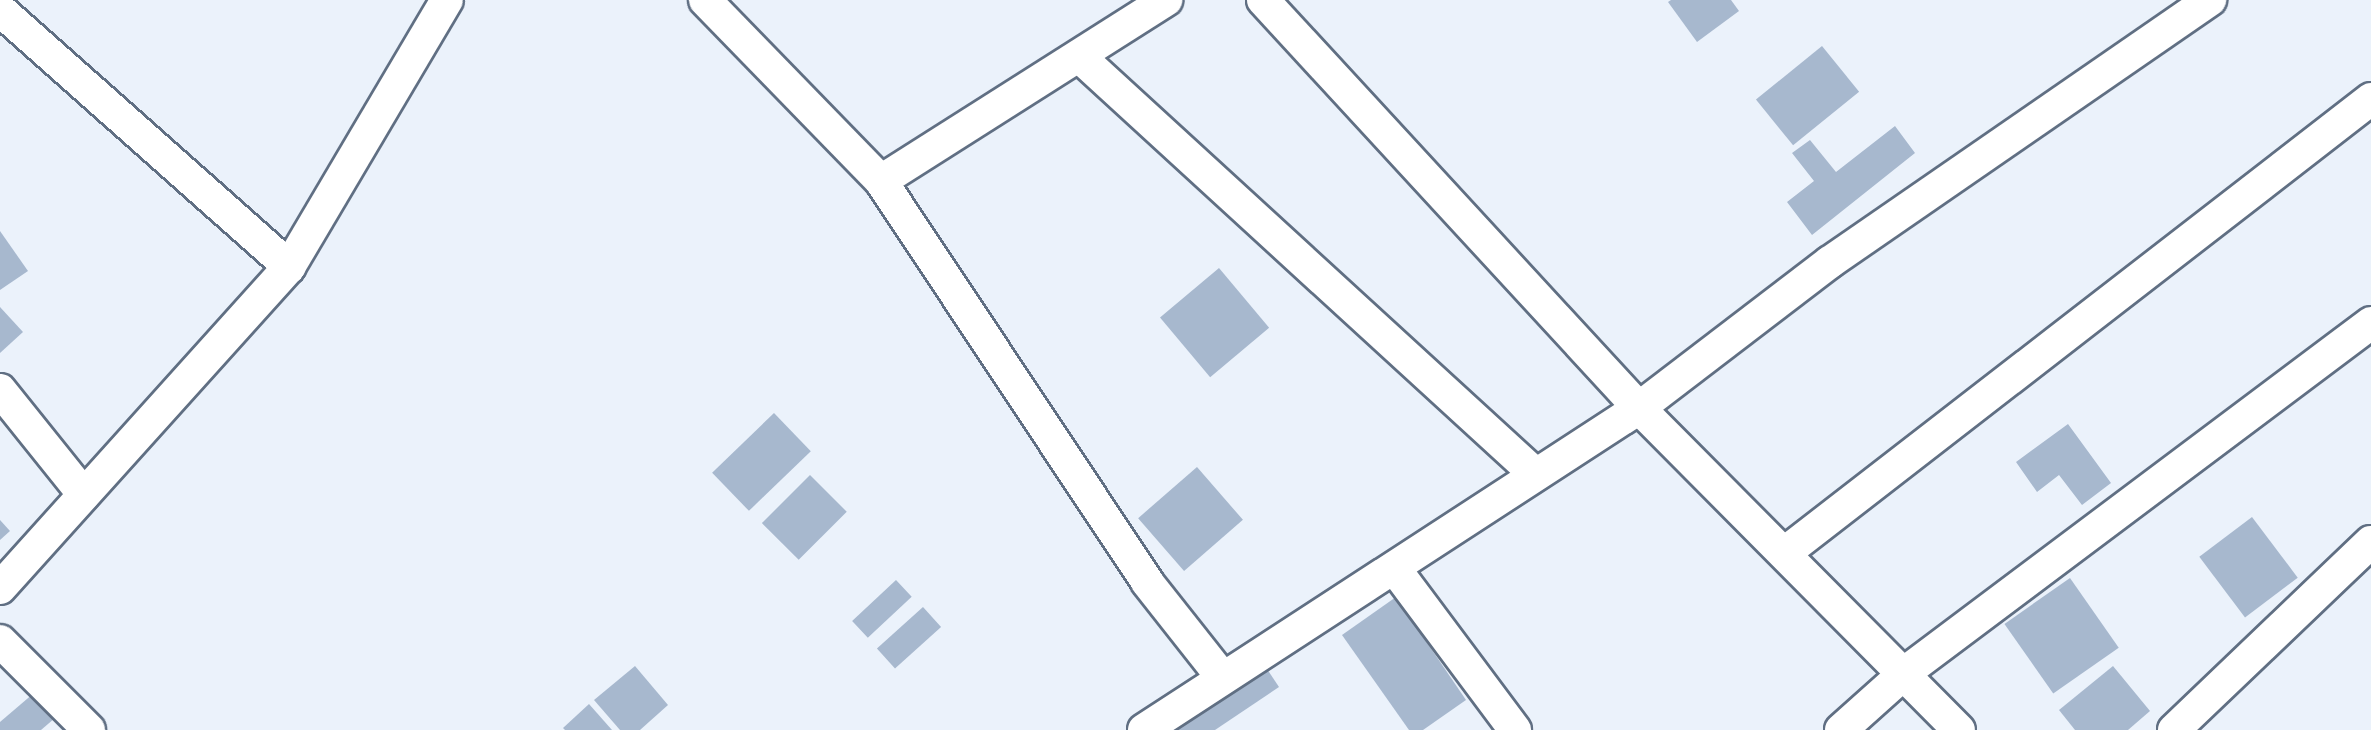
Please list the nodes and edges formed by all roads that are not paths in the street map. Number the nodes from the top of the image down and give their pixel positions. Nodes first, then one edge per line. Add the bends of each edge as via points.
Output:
1 (447, 0) edge
2 (705, 0) edge
3 (1166, 0) edge
4 (1263, 0) edge
5 (2210, 0) edge
6 (0, 10) edge
7 (1081, 58) junction
8 (2371, 99) edge
9 (881, 181) junction
10 (290, 267) junction
11 (2371, 323) edge
12 (0, 390) edge
13 (1639, 408) junction
14 (1533, 472) junction
15 (84, 495) junction
16 (2371, 542) edge
17 (1786, 552) junction
18 (1395, 569) junction
19 (0, 588) edge
20 (0, 641) edge
21 (1907, 671) junction
22 (1222, 677) junction
23 (89, 730) edge
24 (1144, 730) edge
25 (1515, 730) edge
26 (1841, 730) edge
27 (1959, 730) edge
28 (2174, 730) edge

1 - 10 street
2 - 9 street
3 - 7 street
4 - 13 street
5 - 13 street via 1830,262
6 - 10 street
7 - 9 street
7 - 14 street
8 - 17 street
9 - 22 street via 1147,582
10 - 15 street
11 - 21 street
12 - 15 street
13 - 14 street
13 - 17 street
14 - 18 street
15 - 19 street
16 - 28 street
17 - 21 street
18 - 22 street
18 - 25 street
20 - 23 street
21 - 26 street
21 - 27 street
22 - 24 street

